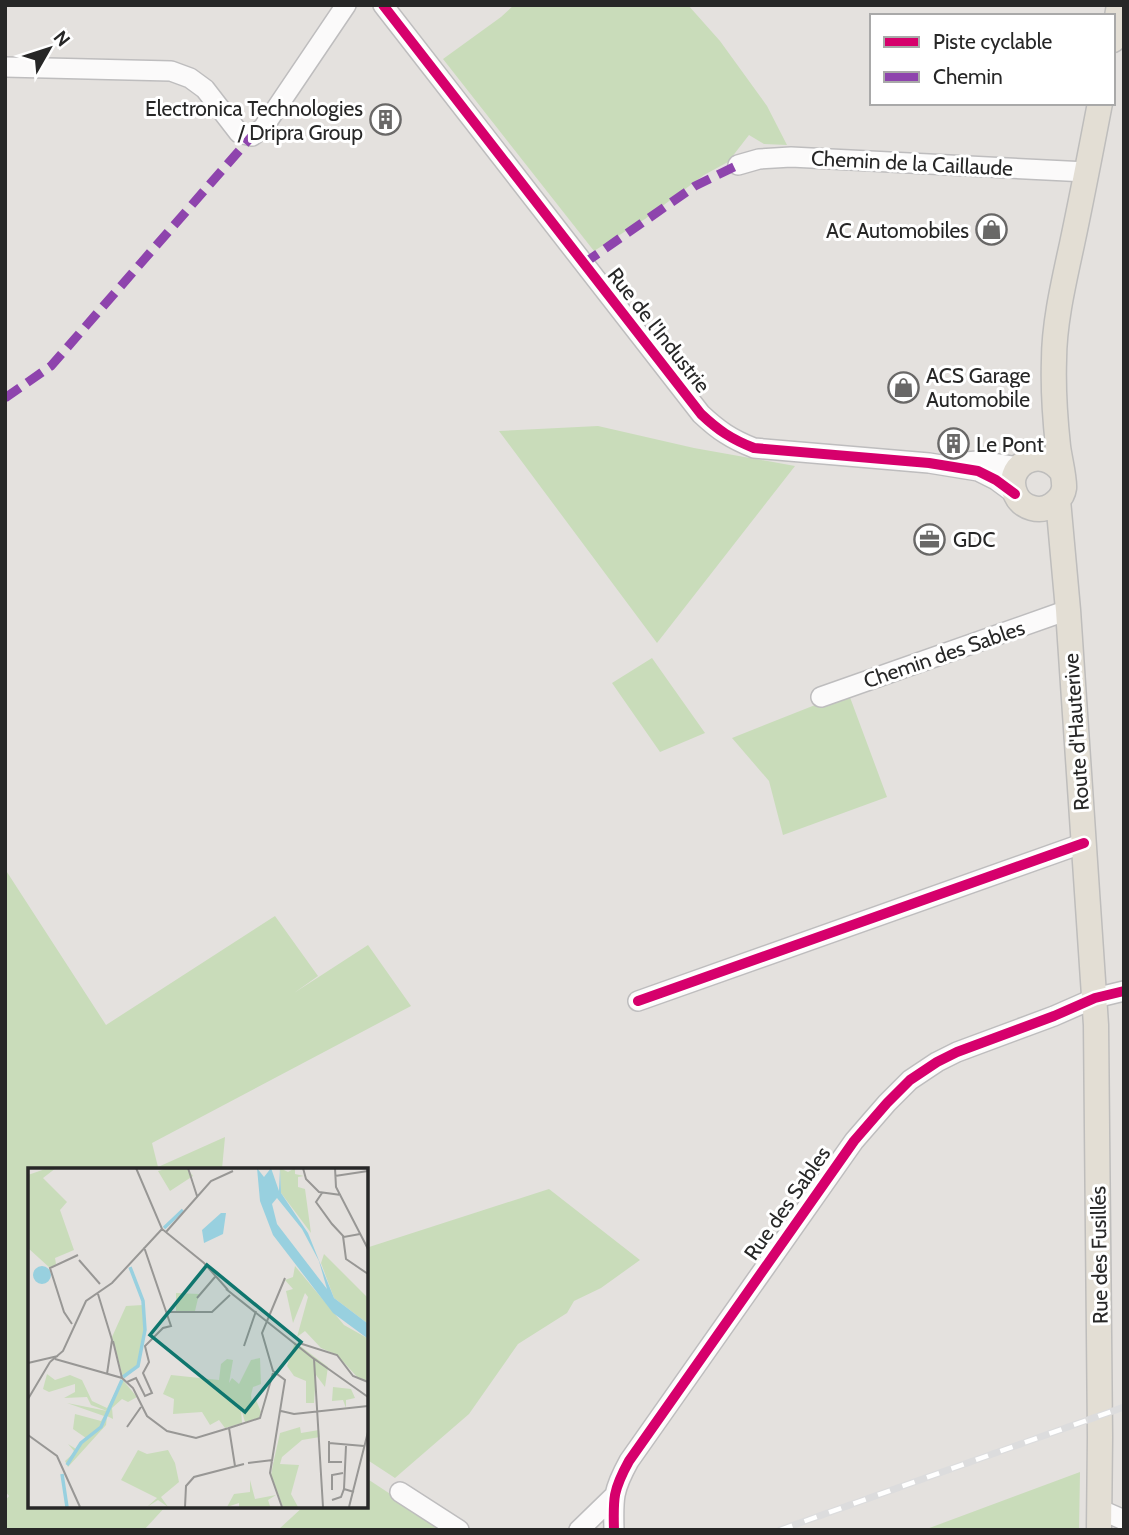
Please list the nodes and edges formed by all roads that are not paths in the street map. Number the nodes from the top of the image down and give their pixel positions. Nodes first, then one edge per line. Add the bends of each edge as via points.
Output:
1 (346, 5) edge
2 (383, 5) edge
3 (1119, 5) edge
4 (1115, 28) edge
5 (5, 67) edge
6 (1100, 105) edge
7 (738, 165) dead end
8 (1087, 172) junction
9 (1054, 371) junction
10 (929, 463) junction
11 (1023, 464) junction
12 (1062, 472) junction
13 (1058, 500) junction
14 (1024, 501) junction
15 (1067, 601) junction
16 (821, 697) dead end
17 (1084, 843) junction
18 (1124, 991) edge
19 (1094, 998) junction
20 (638, 1001) dead end
21 (1055, 1016) junction
22 (1096, 1025) junction
23 (400, 1492) dead end
24 (613, 1497) junction
25 (1124, 1520) edge
26 (1100, 1524) edge
27 (459, 1530) edge
28 (579, 1530) edge
29 (614, 1530) edge

1 - 5 street via 263,128 252,135 239,133 205,89 171,71
2 - 10 street, Rue de l'Industrie via 715,428 754,448
3 - 4 main road
6 - 8 main road
7 - 8 street, Chemin de la Caillaude via 791,157
8 - 9 main road via 1060,303
9 - 11 main road via 1051,410 1042,440
9 - 12 main road
10 - 11 street, Rue de l'Industrie
10 - 14 street, Rue de l'Industrie via 978,471
11 - 12 main road via 1043,458
11 - 14 main road via 1013,480
12 - 13 main road via 1064,487
13 - 14 main road via 1046,508
13 - 15 main road, Route d'Hauterive
14 - 15 main road, Route d'Hauterive via 1044,528
15 - 16 street, Chemin des Sables
15 - 17 main road, Route d'Hauterive
17 - 19 main road, Route d'Hauterive
17 - 20 street
18 - 19 street, Rue des Sables
19 - 21 street, Rue des Sables
19 - 22 main road, Rue des Fusillés
21 - 22 street
21 - 24 street, Rue des Sables via 937,1062 887,1103 854,1141 629,1461
22 - 26 main road, Rue des Fusillés
23 - 27 street
24 - 28 street
24 - 29 street, Rue des Sables
25 - 26 street via 1108,1513

